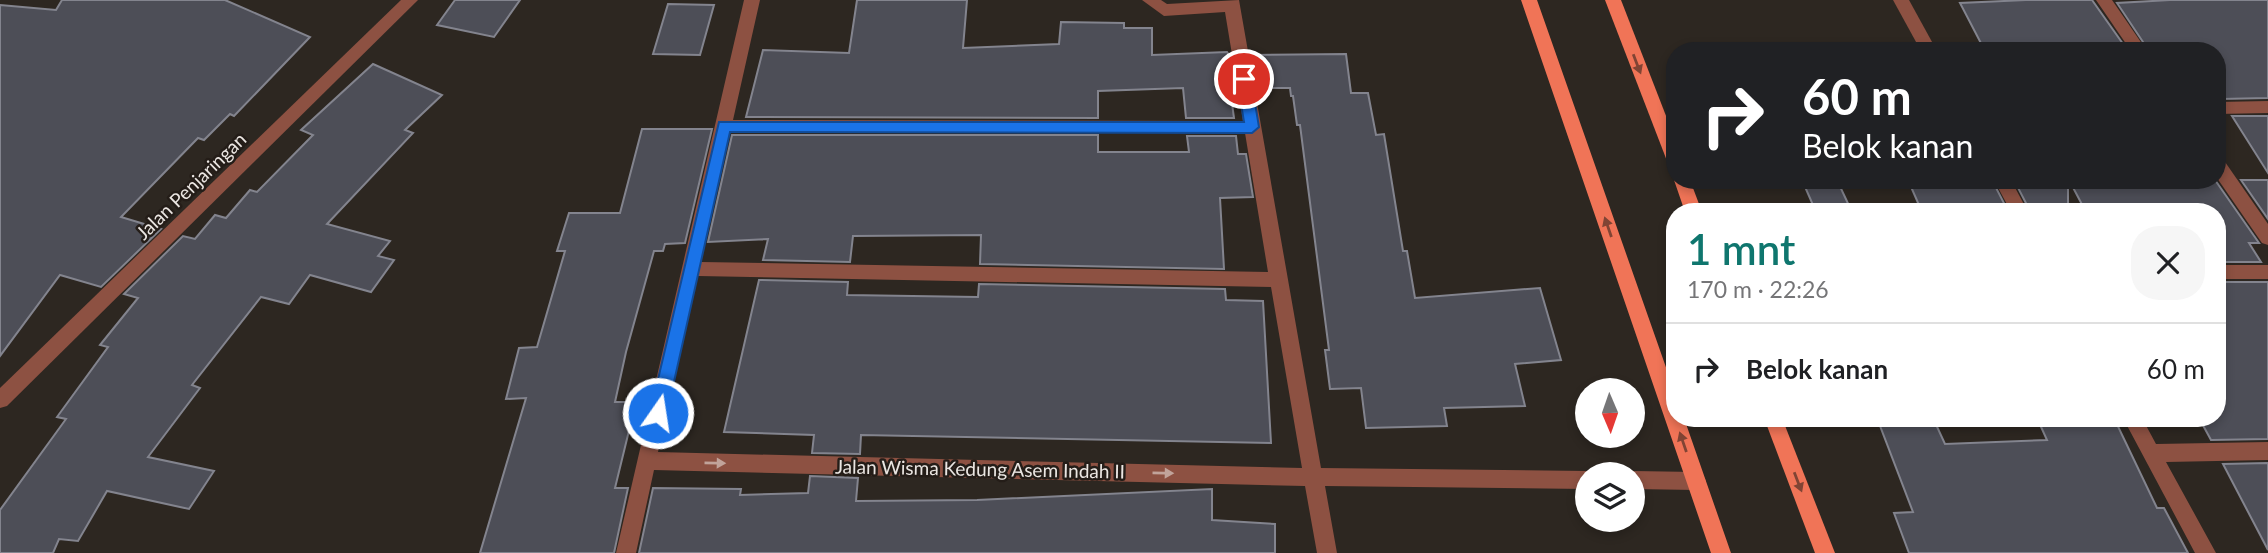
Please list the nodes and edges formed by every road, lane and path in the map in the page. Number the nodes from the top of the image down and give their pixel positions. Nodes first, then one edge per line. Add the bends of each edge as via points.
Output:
1 (410, 0) edge
2 (752, 0) edge
3 (1150, 0) edge
4 (1529, 0) edge
5 (1613, 0) edge
6 (1900, 0) edge
7 (2104, 0) edge
8 (1231, 3) edge
9 (1924, 42) edge
10 (2133, 42) edge
11 (2268, 107) edge
12 (2226, 108) edge
13 (724, 126) junction
14 (1252, 127) junction
15 (1666, 138) edge
16 (2226, 177) edge
17 (2268, 237) edge
18 (691, 269) junction
19 (2226, 272) edge
20 (2268, 272) edge
21 (1278, 280) junction
22 (1666, 395) edge
23 (0, 401) edge
24 (1677, 427) edge
25 (1776, 427) edge
26 (2137, 427) edge
27 (2268, 451) edge
28 (2150, 453) junction
29 (647, 461) junction
30 (1313, 477) junction
31 (1575, 480) edge
32 (1645, 480) edge
33 (1696, 481) junction
34 (626, 553) edge
35 (1327, 553) edge
36 (1721, 553) edge
37 (1825, 553) edge
38 (2207, 553) edge

1 - 23 street, Jalan Penjaringan
2 - 13 street
3 - 8 street via 1164,10
22 -> 4 main road
5 -> 15 main road
6 - 9 street
7 - 10 street
8 - 14 street
11 - 12 street
13 - 14 street
13 - 18 street
14 - 21 street
16 - 17 street
18 - 21 street
18 - 29 street
19 - 20 street
21 - 30 street
33 -> 24 main road
25 -> 37 main road
26 - 28 street
27 - 28 street
28 - 38 street
29 -> 30 street, Jalan Wisma Kedung Asem Indah II
29 - 34 street
30 - 31 street, Jalan Wisma Kedung Asem Indah II
30 - 35 street
32 - 33 street
33 - 36 main road

